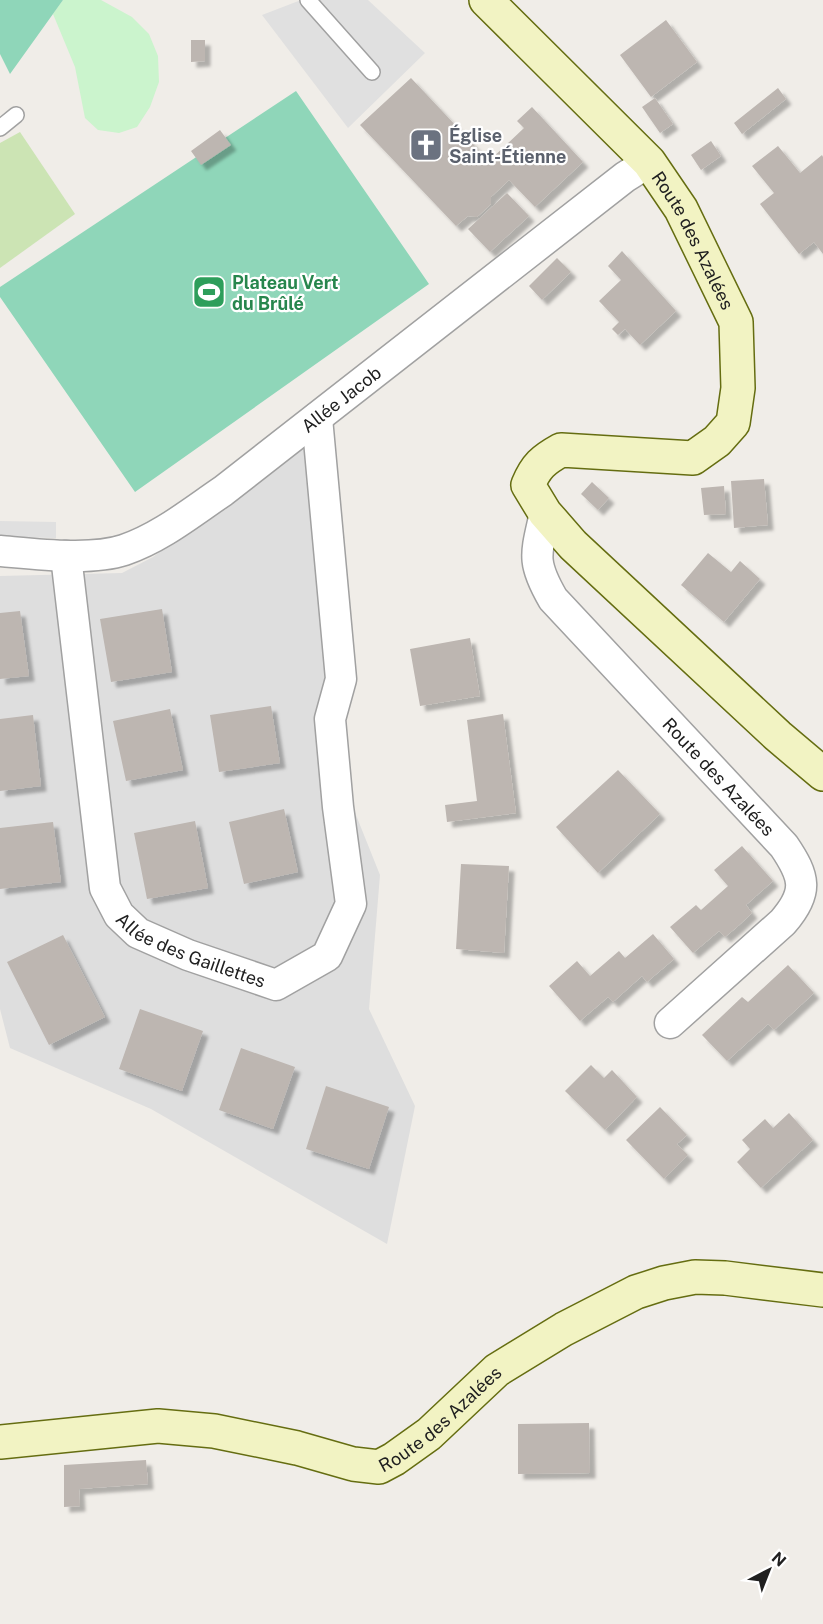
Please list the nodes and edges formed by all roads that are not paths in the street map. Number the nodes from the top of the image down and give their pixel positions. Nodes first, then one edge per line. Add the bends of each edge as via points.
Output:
1 (308, 0) edge
2 (486, 0) edge
3 (372, 72) dead end
4 (16, 115) dead end
5 (0, 128) edge
6 (649, 162) junction
7 (317, 418) junction
8 (545, 513) junction
9 (0, 551) edge
10 (66, 556) junction
11 (823, 774) edge
12 (670, 1023) dead end
13 (823, 1290) edge
14 (0, 1442) edge

1 - 3 lane
2 - 6 main road, Route des Azalées
4 - 5 lane
6 - 7 street, Allée Jacob
6 - 8 main road, Route des Azalées via 681,209 736,322 738,388 733,423 717,441 693,458 561,450 534,469 528,485
7 - 10 street, Allée Jacob via 223,491 154,536 123,550
7 - 10 street, Allée des Gaillettes via 341,679 330,719 351,903 327,956 276,985 138,933 119,915 105,888
8 - 11 main road, Route des Azalées via 573,545
8 - 12 street, Route des Azalées via 536,558 553,599 784,846 798,867 802,889 796,907
9 - 10 street, Allée Jacob
13 - 14 main road, Route des Azalées via 695,1277 636,1292 497,1370 429,1434 379,1467 214,1431 158,1426

